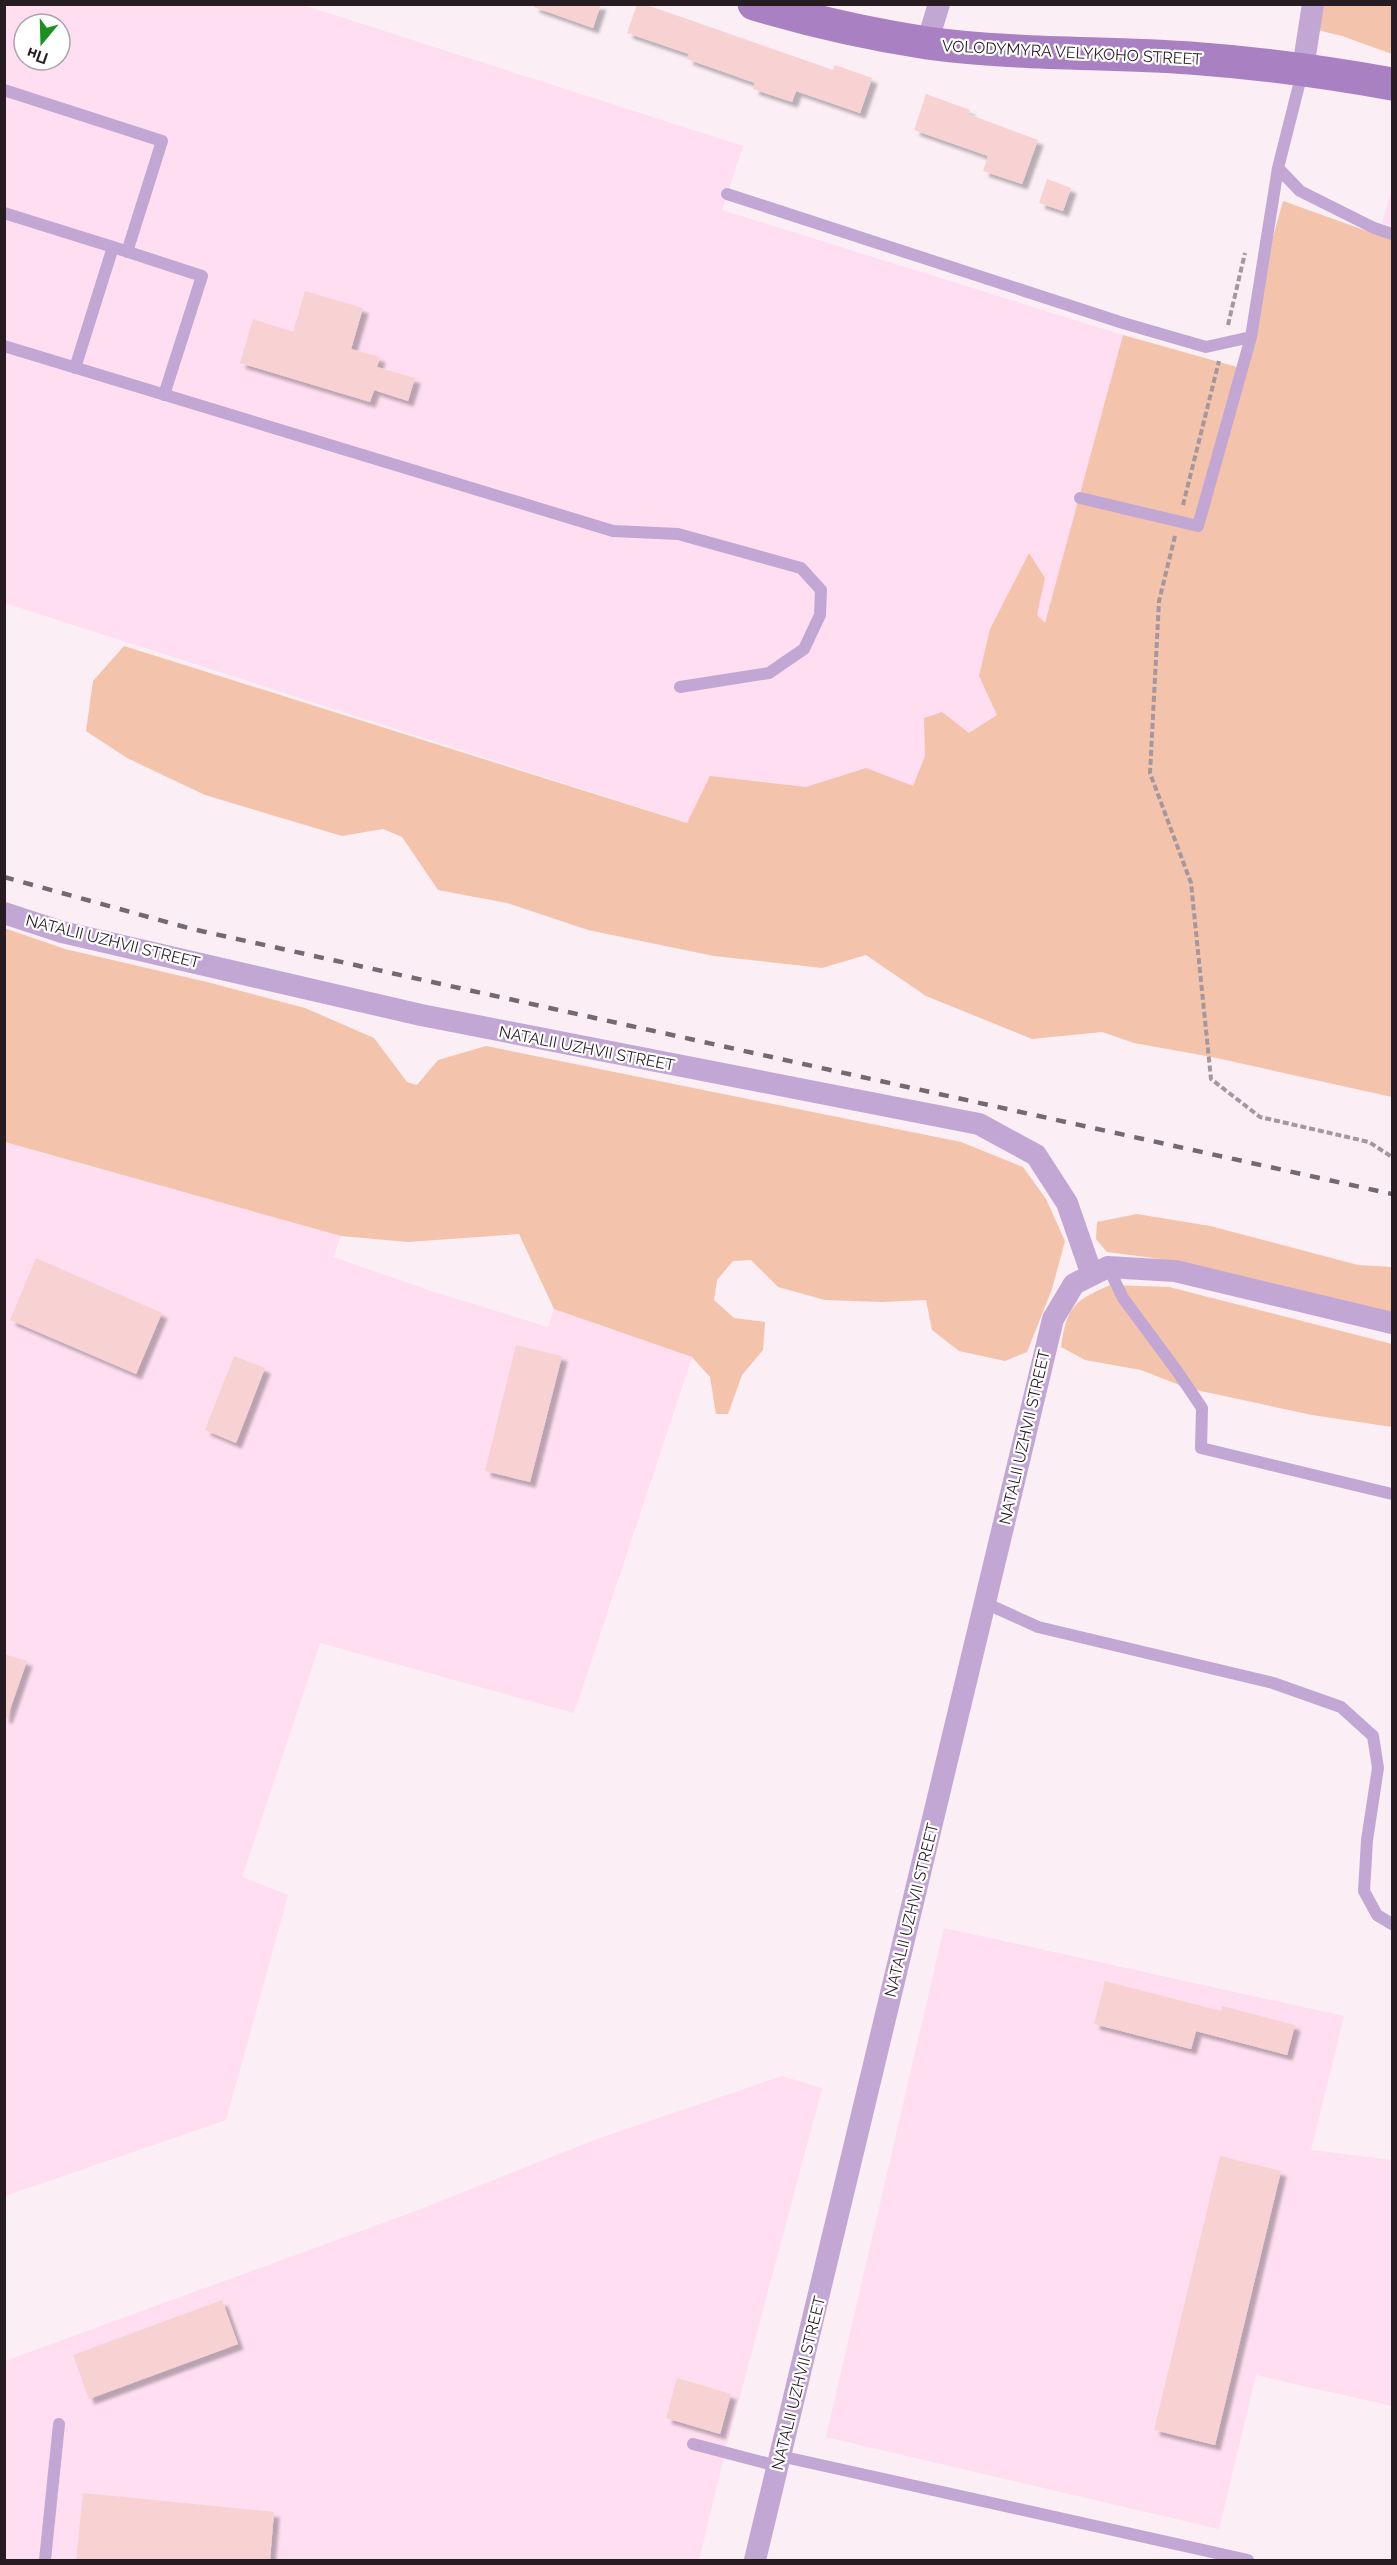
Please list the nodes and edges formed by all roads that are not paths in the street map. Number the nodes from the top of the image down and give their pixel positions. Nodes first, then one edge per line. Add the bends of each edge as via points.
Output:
1 (754, 4) edge
2 (939, 4) edge
3 (1313, 4) edge
4 (927, 43) junction
5 (1303, 68) junction
6 (1392, 84) edge
7 (4, 90) edge
8 (1278, 168) junction
9 (727, 194) dead end
10 (4, 213) edge
11 (1392, 234) edge
12 (113, 247) junction
13 (127, 252) junction
14 (1251, 337) junction
15 (4, 346) edge
16 (75, 368) junction
17 (164, 395) junction
18 (1080, 498) dead end
19 (680, 687) dead end
20 (4, 913) edge
21 (1100, 1271) junction
22 (1392, 1323) edge
23 (1392, 1494) edge
24 (985, 1603) junction
25 (1392, 1765) edge
26 (1378, 1768) junction
27 (1392, 1924) edge
28 (59, 2424) dead end
29 (693, 2444) dead end
30 (779, 2461) junction
31 (45, 2560) edge
32 (754, 2560) edge
33 (1248, 2560) edge

1 - 4 street, VOLODYMYRA VELYKOHO STREET via 824,25
2 - 4 street
3 - 5 street
4 - 5 street, VOLODYMYRA VELYKOHO STREET
5 - 6 street, VOLODYMYRA VELYKOHO STREET
5 - 8 lane
7 - 13 lane via 162,141
8 - 11 lane via 1299,191
8 - 14 lane
9 - 14 lane via 1206,347
10 - 12 lane
12 - 13 lane
12 - 16 lane
13 - 17 lane via 202,276
14 - 18 lane via 1198,526
15 - 16 lane
16 - 17 lane
17 - 19 lane via 613,531 678,534 801,568 821,590 820,615 804,649 768,673
20 - 21 street, NATALII UZHVII STREET via 62,932 421,1015 979,1124 1036,1155 1067,1203
21 - 22 street via 1175,1271
21 - 23 lane via 1202,1408 1201,1448
21 - 24 street, NATALII UZHVII STREET via 1074,1284 1053,1319
24 - 26 lane via 1038,1627 1272,1683 1341,1707 1373,1736
24 - 30 street, NATALII UZHVII STREET
25 - 26 lane
26 - 27 lane via 1364,1891 1377,1916
28 - 31 lane
29 - 30 lane
30 - 32 street, NATALII UZHVII STREET
30 - 33 lane

